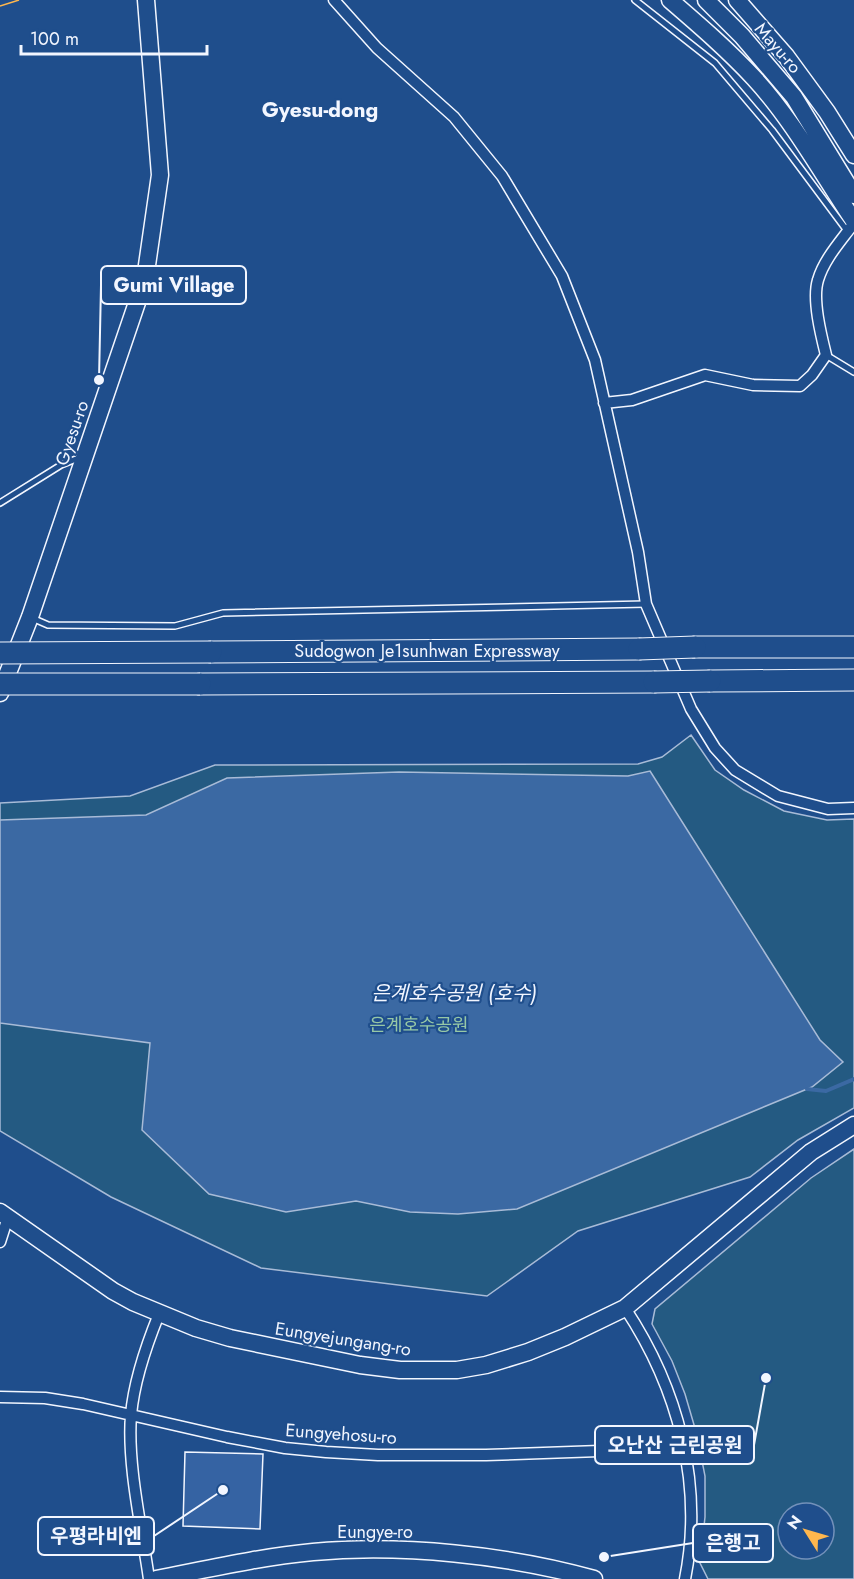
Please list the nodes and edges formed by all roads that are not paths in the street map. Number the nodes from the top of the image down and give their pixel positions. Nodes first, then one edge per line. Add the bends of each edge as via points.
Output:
1 (146, 0) edge
2 (334, 0) edge
3 (635, 0) edge
4 (670, 0) edge
5 (706, 0) edge
6 (736, 0) edge
7 (854, 155) edge
8 (854, 195) edge
9 (852, 225) edge
10 (826, 355) junction
11 (854, 372) edge
12 (604, 403) junction
13 (86, 455) junction
14 (0, 503) edge
15 (646, 604) junction
16 (30, 617) junction
17 (854, 647) edge
18 (0, 653) edge
19 (854, 680) edge
20 (0, 684) edge
21 (0, 694) edge
22 (854, 808) edge
23 (854, 1125) edge
24 (4, 1214) edge
25 (0, 1242) edge
26 (625, 1308) junction
27 (159, 1314) junction
28 (0, 1397) edge
29 (131, 1415) junction
30 (684, 1448) junction
31 (149, 1579) edge
32 (156, 1579) edge
33 (594, 1579) edge
34 (686, 1579) edge

1 - 13 street, Gyesu-ro via 160,176 145,279
2 - 12 street via 377,48 454,117 502,176 562,276 595,360
3 - 9 lane via 715,63
4 - 9 street via 706,30 778,108
5 - 8 street, Mayu-ro via 794,97
6 - 7 street via 786,56
9 - 10 street via 817,281 818,324
10 - 11 lane
10 - 12 street via 800,386 753,385 705,375 632,400
12 - 15 street
13 - 14 lane
13 - 16 street, Gyesu-ro
15 - 16 lane via 223,613 175,626 48,625
15 - 22 street via 691,709 715,748 735,770 778,796 828,809
16 - 21 street, Gyesu-ro
17 - 18 highway, Sudogwon Je1sunhwan Expressway, bridge
19 - 20 highway, Sudogwon Je1sunhwan Expressway, bridge
23 - 26 street, Eungyejungang-ro via 803,1158
24 - 25 street
24 - 27 street, Eungyejungang-ro via 113,1291
26 - 27 street, Eungyejungang-ro via 528,1352 486,1365 428,1371 360,1365 275,1348 230,1338
26 - 30 street via 643,1335 667,1386
27 - 29 street via 148,1340
28 - 29 street, Eungyehosu-ro via 45,1398
29 - 30 street, Eungyehosu-ro via 260,1443 326,1452 475,1455
29 - 31 street via 132,1463
30 - 34 street via 692,1500
32 - 33 street, Eungye-ro via 315,1552 371,1551 470,1556

